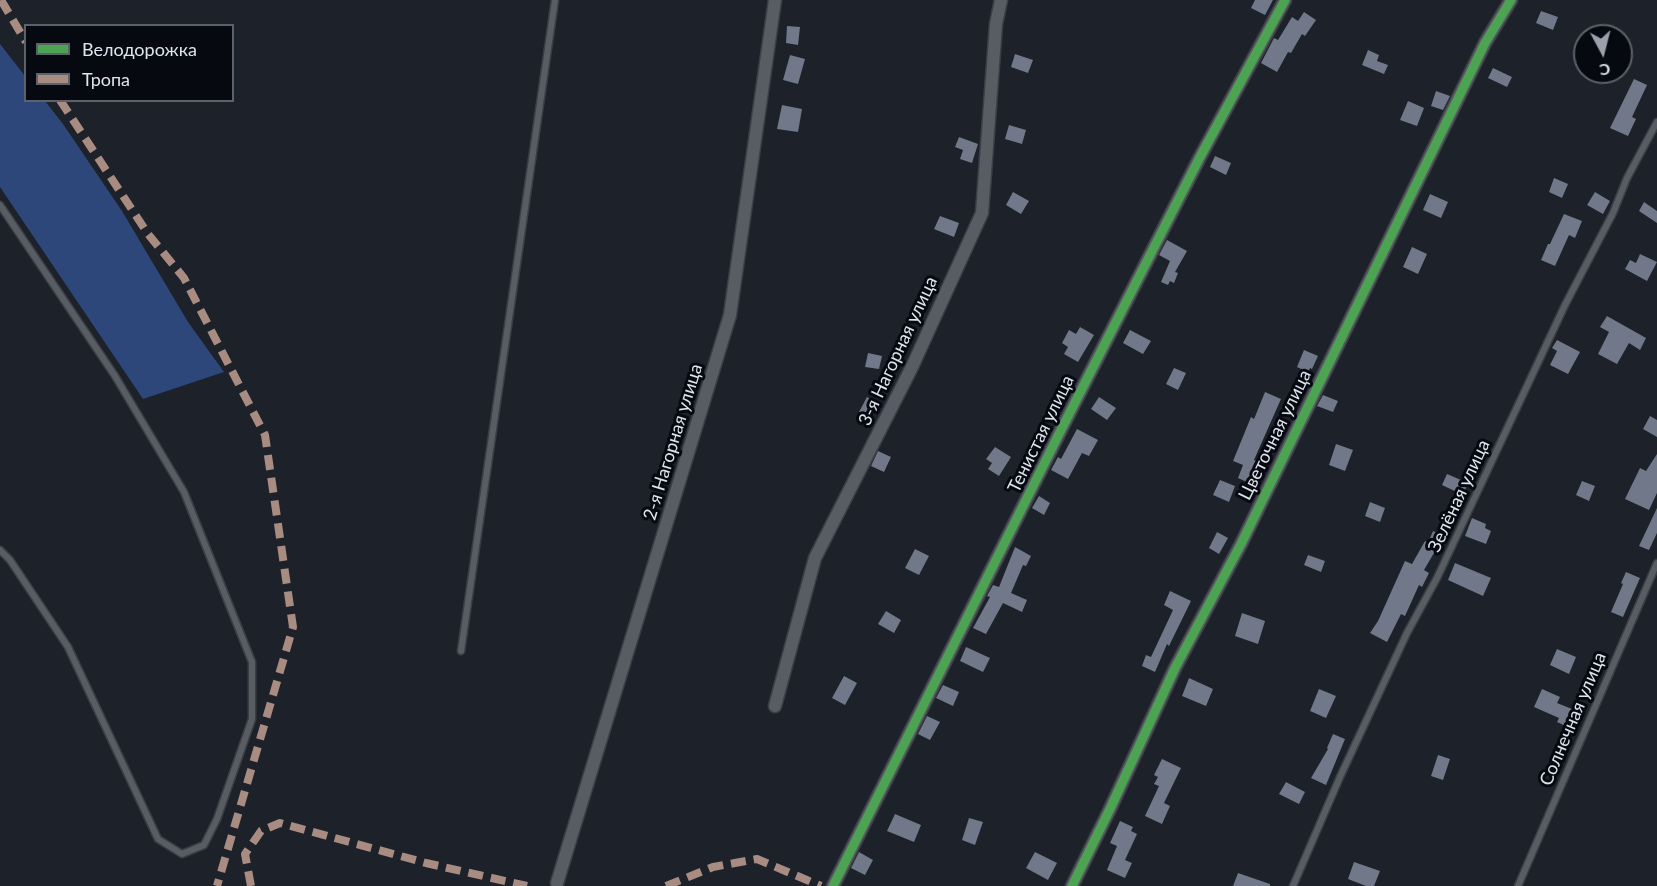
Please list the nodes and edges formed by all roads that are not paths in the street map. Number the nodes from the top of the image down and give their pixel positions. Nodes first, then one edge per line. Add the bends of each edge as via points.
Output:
1 (555, 0) edge
2 (775, 0) edge
3 (1001, 0) edge
4 (1285, 0) edge
5 (1510, 0) edge
6 (1657, 122) edge
7 (0, 205) edge
8 (0, 550) edge
9 (1657, 563) edge
10 (461, 651) dead end
11 (775, 706) dead end
12 (557, 883) dead end
13 (833, 886) edge
14 (1072, 886) edge
15 (1293, 886) edge
16 (1518, 886) edge

1 - 10 lane
2 - 12 street, 2-я Нагорная улица via 730,315
3 - 11 street, 3-я Нагорная улица via 982,213 912,367 815,558
4 - 13 street, Тенистая улица via 1200,157
5 - 14 street, Цветочная улица via 1485,43 1241,544 1175,668
6 - 15 lane, Зелёная улица via 1407,633
7 - 8 lane via 115,376 184,492 252,662 252,719 204,845 182,854 158,839 68,647
9 - 16 lane, Солнечная улица

